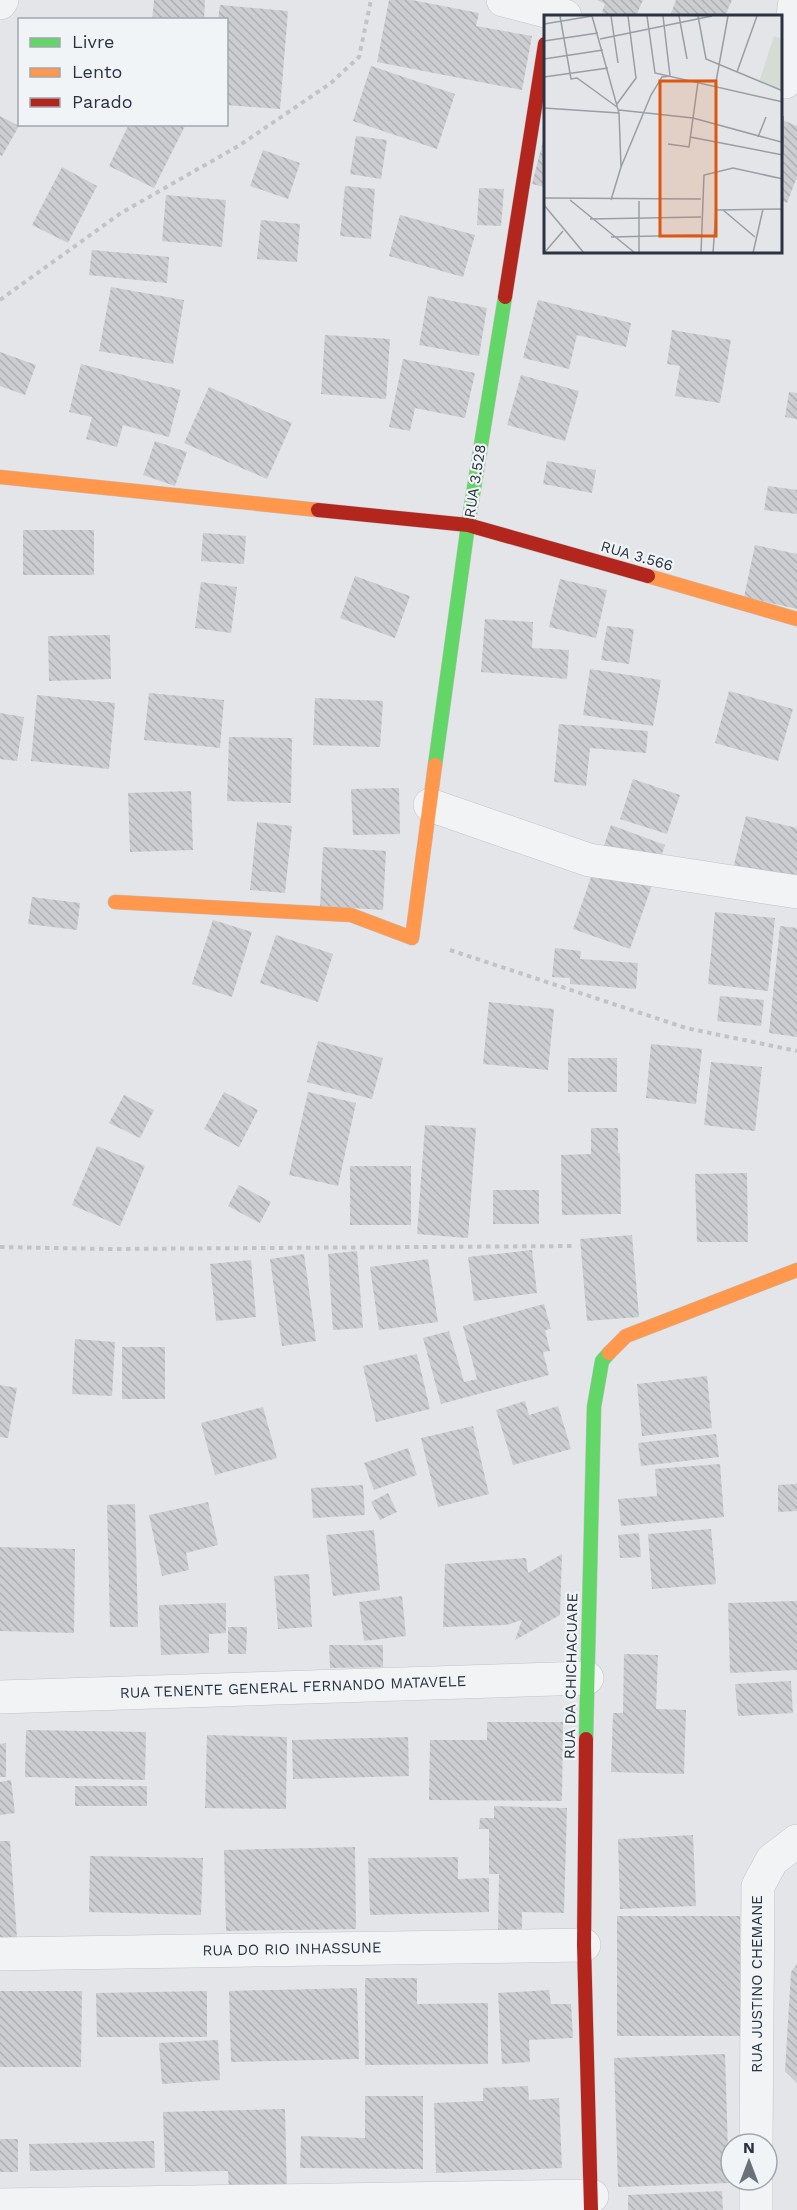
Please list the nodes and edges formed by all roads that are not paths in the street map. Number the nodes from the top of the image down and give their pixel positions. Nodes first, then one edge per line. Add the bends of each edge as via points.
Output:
1 (503, 0) edge
2 (795, 0) edge
3 (555, 15) edge
4 (544, 50) edge
5 (788, 82) edge
6 (0, 477) edge
7 (468, 525) junction
8 (797, 619) edge
9 (430, 805) junction
10 (797, 892) edge
11 (115, 902) dead end
12 (797, 1270) edge
13 (587, 1678) junction
14 (0, 1697) edge
15 (797, 1841) edge
16 (584, 1946) junction
17 (0, 1953) edge
18 (756, 2132) edge
19 (756, 2192) edge
20 (592, 2203) edge
21 (0, 2205) edge
22 (756, 2210) edge

1 - 3 street
2 - 5 street
4 - 7 street, RUA 3.528
6 - 7 street, RUA 3.528
7 - 8 street, RUA 3.566
7 - 9 street
9 - 10 street via 589,860
9 - 11 street via 412,938 351,915
12 - 13 street, RUA DA CHICHACUARE via 626,1336 602,1361 594,1407
13 - 14 street, RUA TENENTE GENERAL FERNANDO MATAVELE
13 - 16 street, RUA DA CHICHACUARE
15 - 18 street, RUA JUSTINO CHEMANE via 772,1860 758,1886
16 - 17 street, RUA DO RIO INHASSUNE
16 - 20 street, RUA DA CHICHACUARE
19 - 22 street
20 - 21 street

